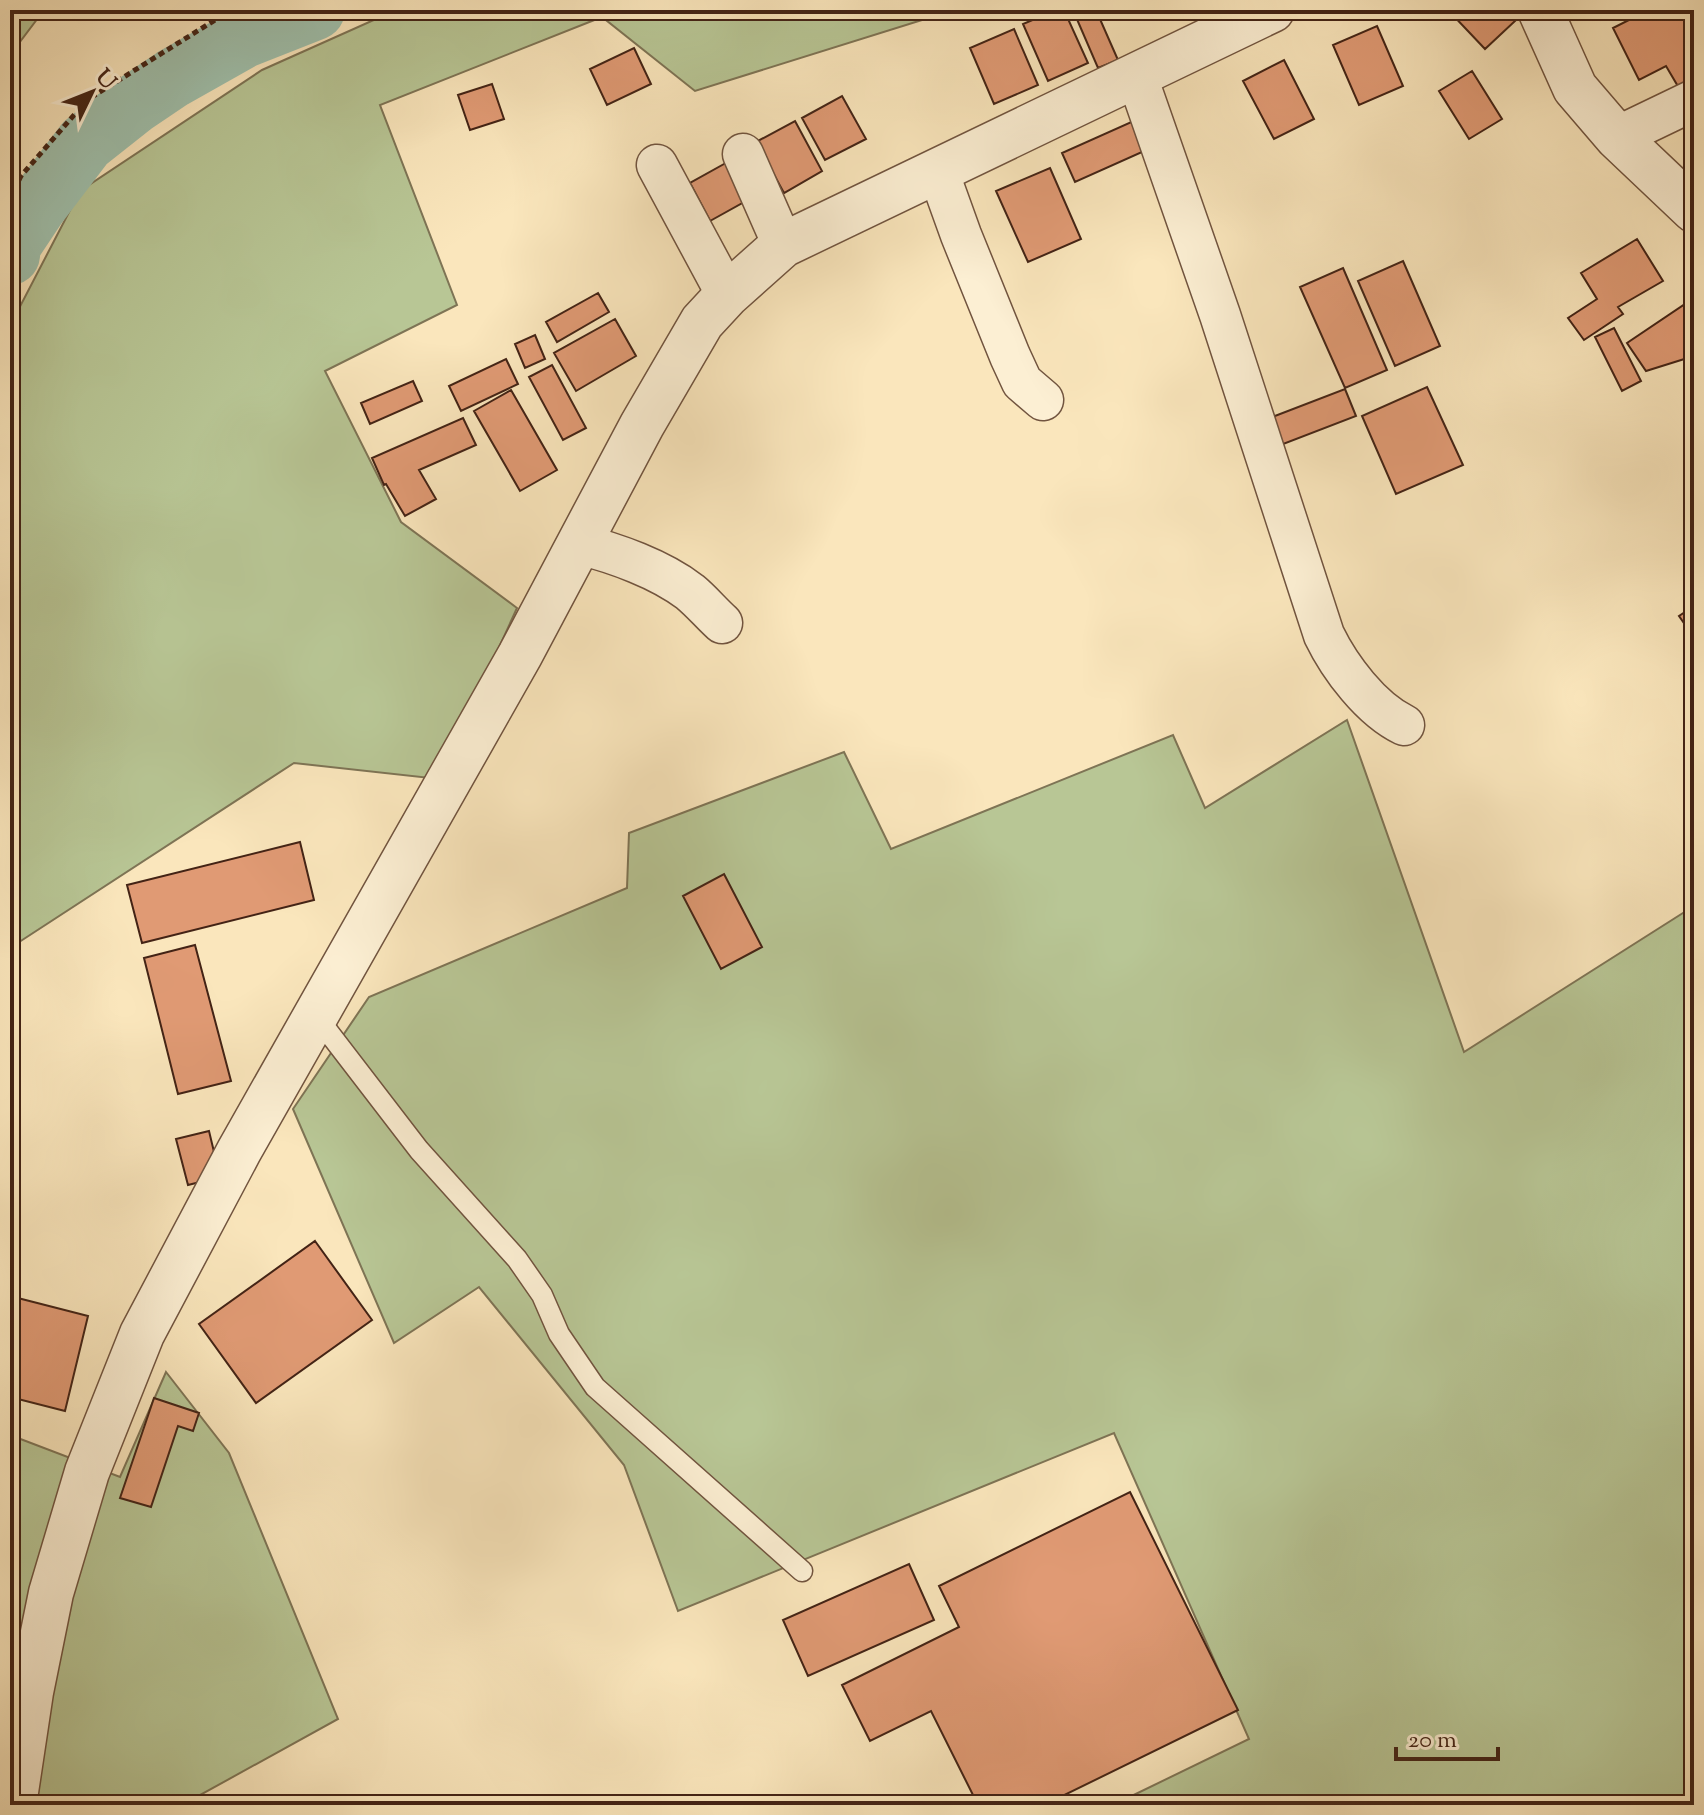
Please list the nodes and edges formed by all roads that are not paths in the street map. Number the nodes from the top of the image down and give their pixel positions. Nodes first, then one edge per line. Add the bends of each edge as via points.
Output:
1 (1272, 10) edge
2 (1540, 10) edge
3 (1136, 74) junction
4 (1694, 100) edge
5 (1617, 137) junction
6 (743, 154) dead end
7 (657, 165) dead end
8 (938, 171) junction
9 (1694, 210) edge
10 (783, 245) junction
11 (727, 295) junction
12 (1043, 400) dead end
13 (579, 544) junction
14 (722, 623) dead end
15 (1404, 725) dead end
16 (316, 1016) junction
17 (802, 1571) dead end
18 (14, 1805) edge

1 - 3 street
2 - 5 street via 1575,88
3 - 8 street
3 - 15 street via 1324,635 1362,690
4 - 5 street
5 - 9 street
6 - 10 street
7 - 11 street
8 - 10 street
8 - 12 street via 1010,356 1022,382
10 - 11 street
11 - 13 street via 702,322
13 - 14 street via 660,574 690,592
13 - 16 street
16 - 17 lane via 419,1150 517,1259 595,1387
16 - 18 street via 142,1334 87,1472 51,1593

